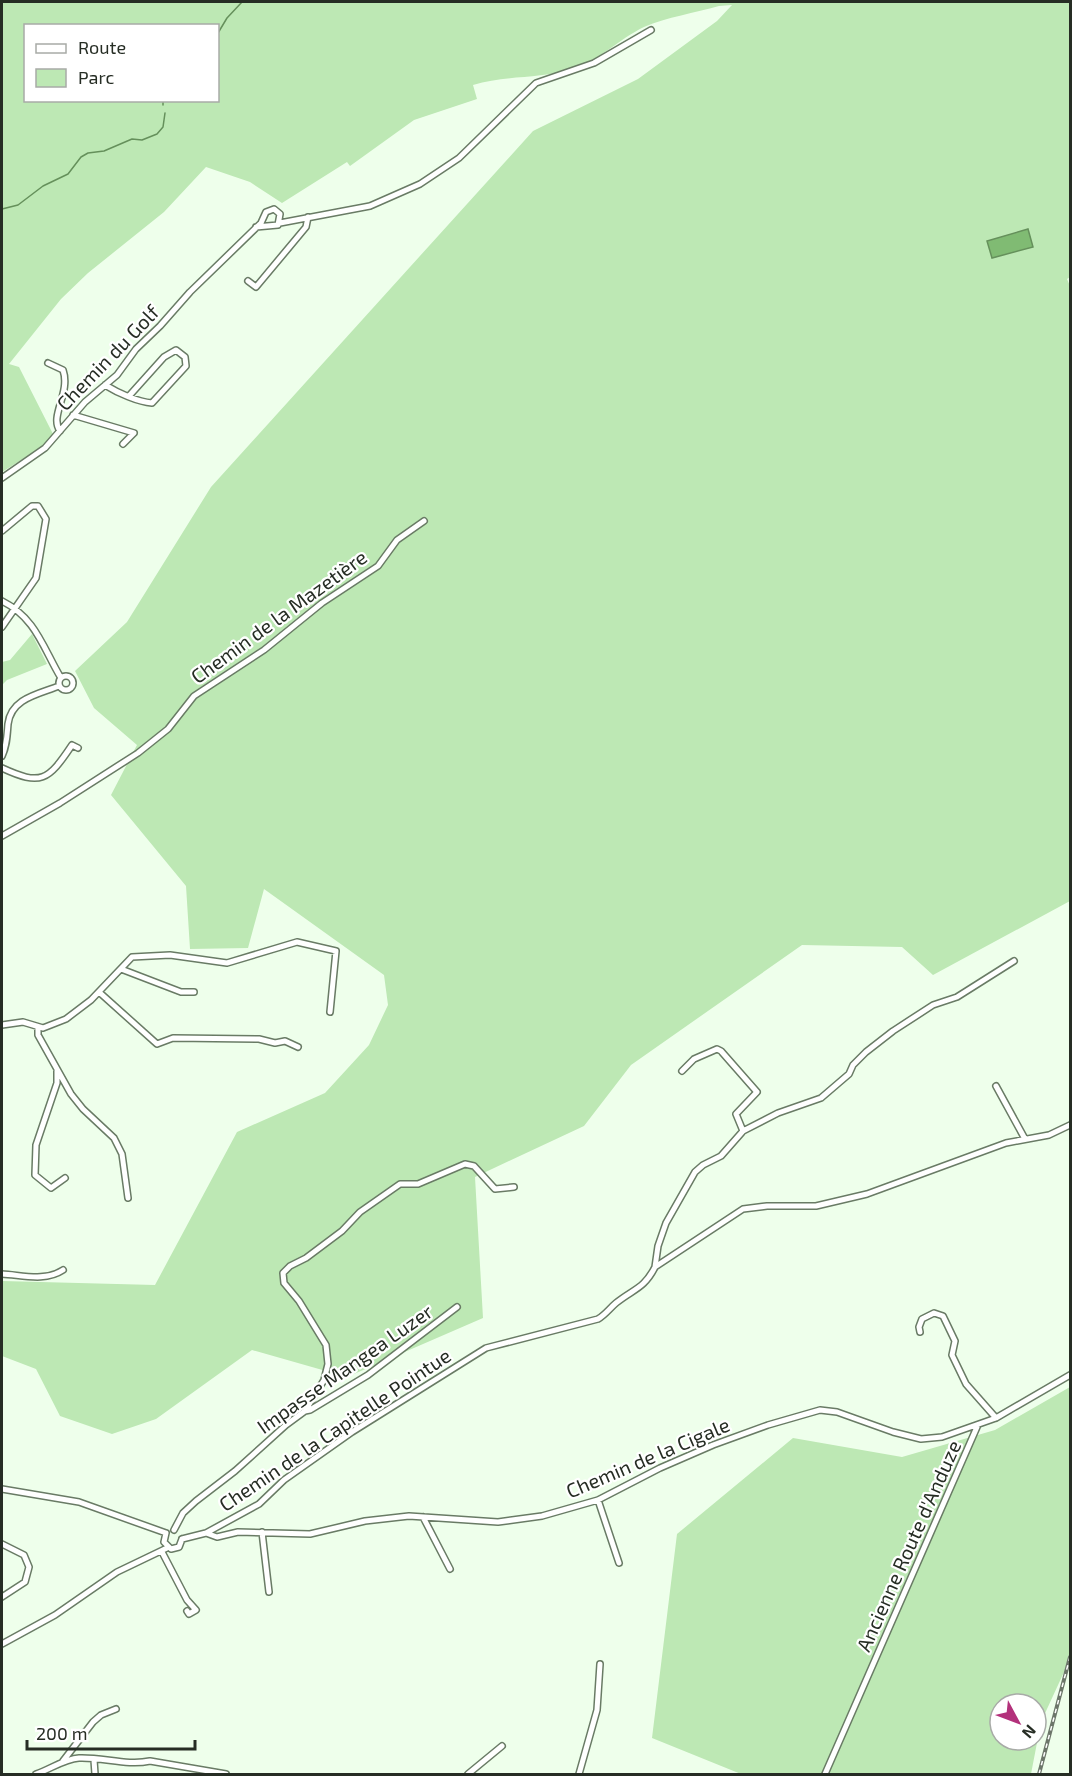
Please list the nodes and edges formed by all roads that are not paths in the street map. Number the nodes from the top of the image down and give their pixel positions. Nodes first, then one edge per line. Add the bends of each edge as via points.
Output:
1 (651, 30) dead end
2 (308, 217) junction
3 (280, 219) junction
4 (264, 220) junction
5 (269, 226) junction
6 (256, 227) junction
7 (248, 281) dead end
8 (48, 363) dead end
9 (105, 385) junction
10 (129, 396) junction
11 (73, 415) junction
12 (60, 430) junction
13 (123, 444) dead end
14 (2, 478) edge
15 (424, 520) dead end
16 (2, 531) edge
17 (2, 602) edge
18 (16, 610) junction
19 (2, 627) edge
20 (61, 678) junction
21 (59, 686) junction
22 (78, 748) dead end
23 (2, 756) edge
24 (2, 768) edge
25 (2, 836) edge
26 (1014, 961) dead end
27 (121, 969) junction
28 (99, 992) junction
29 (194, 992) dead end
30 (330, 1012) dead end
31 (2, 1025) edge
32 (38, 1028) junction
33 (298, 1047) dead end
34 (57, 1069) junction
35 (682, 1071) dead end
36 (996, 1086) dead end
37 (1071, 1125) edge
38 (743, 1131) junction
39 (1025, 1139) junction
40 (64, 1178) dead end
41 (514, 1187) dead end
42 (128, 1198) dead end
43 (656, 1267) junction
44 (63, 1270) dead end
45 (2, 1274) edge
46 (457, 1307) dead end
47 (921, 1332) dead end
48 (1071, 1375) edge
49 (305, 1411) junction
50 (996, 1418) junction
51 (977, 1427) junction
52 (2, 1489) edge
53 (598, 1500) junction
54 (423, 1517) junction
55 (174, 1530) junction
56 (262, 1532) junction
57 (166, 1533) junction
58 (206, 1533) junction
59 (182, 1539) junction
60 (2, 1544) edge
61 (165, 1550) junction
62 (619, 1563) dead end
63 (450, 1569) dead end
64 (269, 1592) dead end
65 (2, 1597) edge
66 (187, 1611) dead end
67 (2, 1644) edge
68 (600, 1664) dead end
69 (116, 1709) dead end
70 (502, 1746) dead end
71 (94, 1760) junction
72 (63, 1761) junction
73 (36, 1774) edge
74 (94, 1774) edge
75 (226, 1774) edge
76 (468, 1774) edge
77 (579, 1774) edge
78 (825, 1774) edge

1 - 2 street via 594,63 536,82 459,158 420,184 370,206
2 - 3 street
2 - 7 street via 306,227 256,287
3 - 4 street via 276,210 270,210 264,214
3 - 5 street
4 - 5 street
4 - 6 street, Chemin du Golf
5 - 6 street
6 - 9 street, Chemin du Golf via 198,283
8 - 12 street via 63,370 67,381 56,418
9 - 10 street
9 - 11 street, Chemin du Golf
10 - 10 street via 152,403 186,366 185,357 176,350 164,357
11 - 12 street, Chemin du Golf
11 - 13 street via 134,433
12 - 14 street, Chemin du Golf via 41,452
15 - 25 street, Chemin de la Mazetière via 397,540 378,566 194,696 168,729 138,753
16 - 18 street via 32,506 43,511 46,519 40,567
17 - 18 street
18 - 19 street
18 - 20 street via 40,634
20 - 21 street
20 - 21 street via 68,676 73,684 67,690
21 - 23 street via 23,700 12,709
22 - 24 street via 72,745 54,770 38,779 27,780
26 - 38 street via 893,1031 866,1052 849,1074 821,1098
27 - 28 street
27 - 29 street via 181,992
27 - 30 street via 132,957 146,954 227,963 280,949 288,943 329,948 336,954
28 - 32 street via 66,1019
28 - 33 street via 157,1044 173,1038 259,1039 274,1045 285,1041
31 - 32 street via 24,1022
32 - 34 street
34 - 40 street via 57,1083 36,1145 35,1175 51,1188
34 - 42 street via 83,1109 114,1138 122,1154
35 - 38 street via 694,1059 721,1051 757,1092 736,1114
36 - 39 street
37 - 39 street, Chemin de la Capitelle Pointue
38 - 43 street via 721,1156 695,1172 666,1223
39 - 43 street, Chemin de la Capitelle Pointue via 967,1156 867,1194 816,1206 743,1209
41 - 49 street via 495,1189 474,1166 465,1164 418,1184 400,1184 306,1258 290,1266 284,1273 284,1283 326,1345 328,1364 324,1380
43 - 58 street, Chemin de la Capitelle Pointue via 647,1282 598,1319 499,1343 479,1352 352,1432 284,1480 259,1504
44 - 45 street via 35,1277
46 - 49 street, Impasse Mangea Luzer via 368,1376
47 - 50 street via 922,1318 934,1313 943,1316 955,1341 952,1355 957,1367 973,1394
48 - 50 street, Ancienne Route d'Anduze
49 - 55 street, Impasse Mangea Luzer via 196,1501 183,1513
50 - 51 street, Ancienne Route d'Anduze
51 - 53 street, Chemin de la Cigale via 921,1439 820,1410 713,1445
51 - 78 street, Ancienne Route d'Anduze
52 - 57 street via 79,1502
53 - 54 street, Chemin de la Cigale via 498,1522
53 - 62 street
54 - 56 street, Chemin de la Cigale via 365,1521 310,1534
54 - 63 street
55 - 57 street
55 - 59 street
56 - 58 street, Chemin de la Cigale via 217,1537
56 - 64 street
57 - 61 street
58 - 59 street, Chemin de la Cigale
59 - 61 street, Chemin de la Cigale via 179,1547
60 - 65 street via 24,1555 29,1567 25,1582
61 - 66 street via 187,1600 196,1610 189,1614
61 - 67 street via 117,1572 55,1615
68 - 77 street via 597,1710
69 - 72 street via 93,1722
70 - 76 street
71 - 72 street
71 - 74 street
71 - 75 street via 150,1761
72 - 73 street

